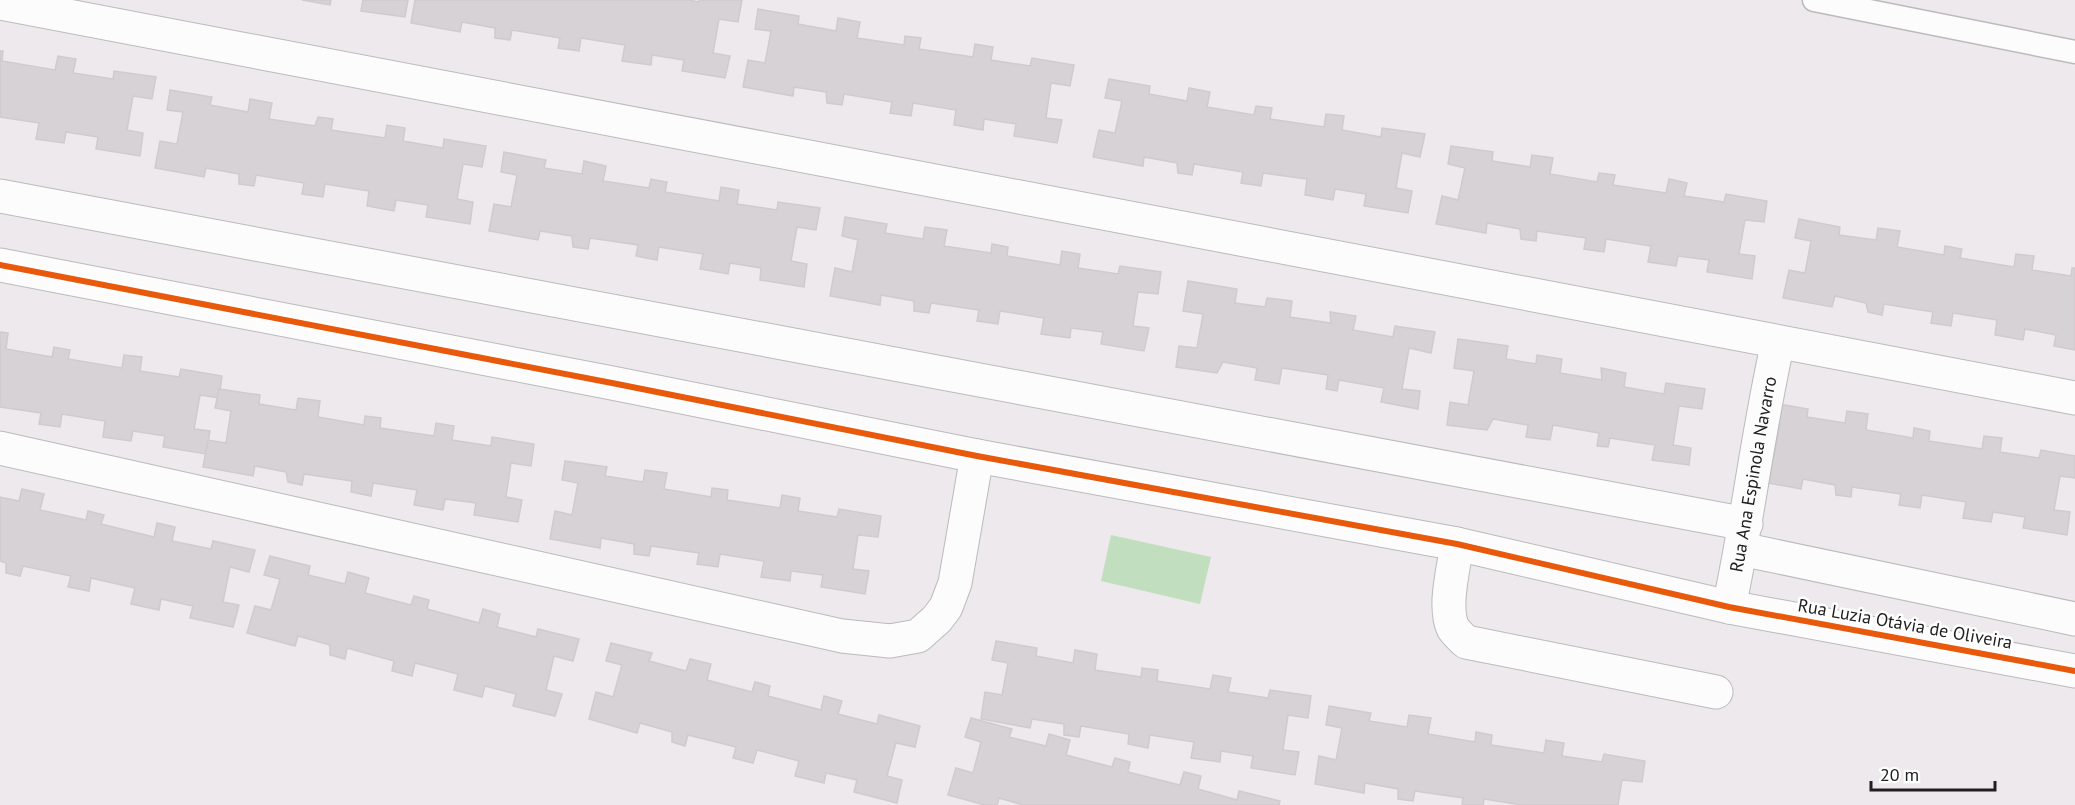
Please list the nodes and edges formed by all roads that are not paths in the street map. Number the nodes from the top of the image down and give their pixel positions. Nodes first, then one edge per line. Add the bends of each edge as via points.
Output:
1 (1814, 0) edge
2 (0, 3) edge
3 (2075, 52) edge
4 (0, 196) edge
5 (0, 265) edge
6 (1778, 342) junction
7 (2075, 398) edge
8 (0, 448) edge
9 (977, 456) junction
10 (1744, 537) junction
11 (1457, 544) junction
12 (1729, 607) junction
13 (2075, 619) edge
14 (2075, 671) edge
15 (1716, 692) dead end

1 - 3 lane
2 - 6 street
4 - 10 street, Rua Luzia Otávia de Oliveira
5 - 9 street, Rua Luzia Otávia de Oliveira
6 - 7 street
6 - 10 street, Rua Ana Espinola Navarro
8 - 9 street via 842,636 890,640 918,636 946,607 955,583
9 - 11 street, Rua Luzia Otávia de Oliveira
10 - 12 street, Rua Ana Espinola Navarro
10 - 13 street, Rua Luzia Otávia de Oliveira
11 - 12 street, Rua Luzia Otávia de Oliveira
11 - 15 street via 1449,616 1454,630 1466,642
12 - 14 street, Rua Luzia Otávia de Oliveira

